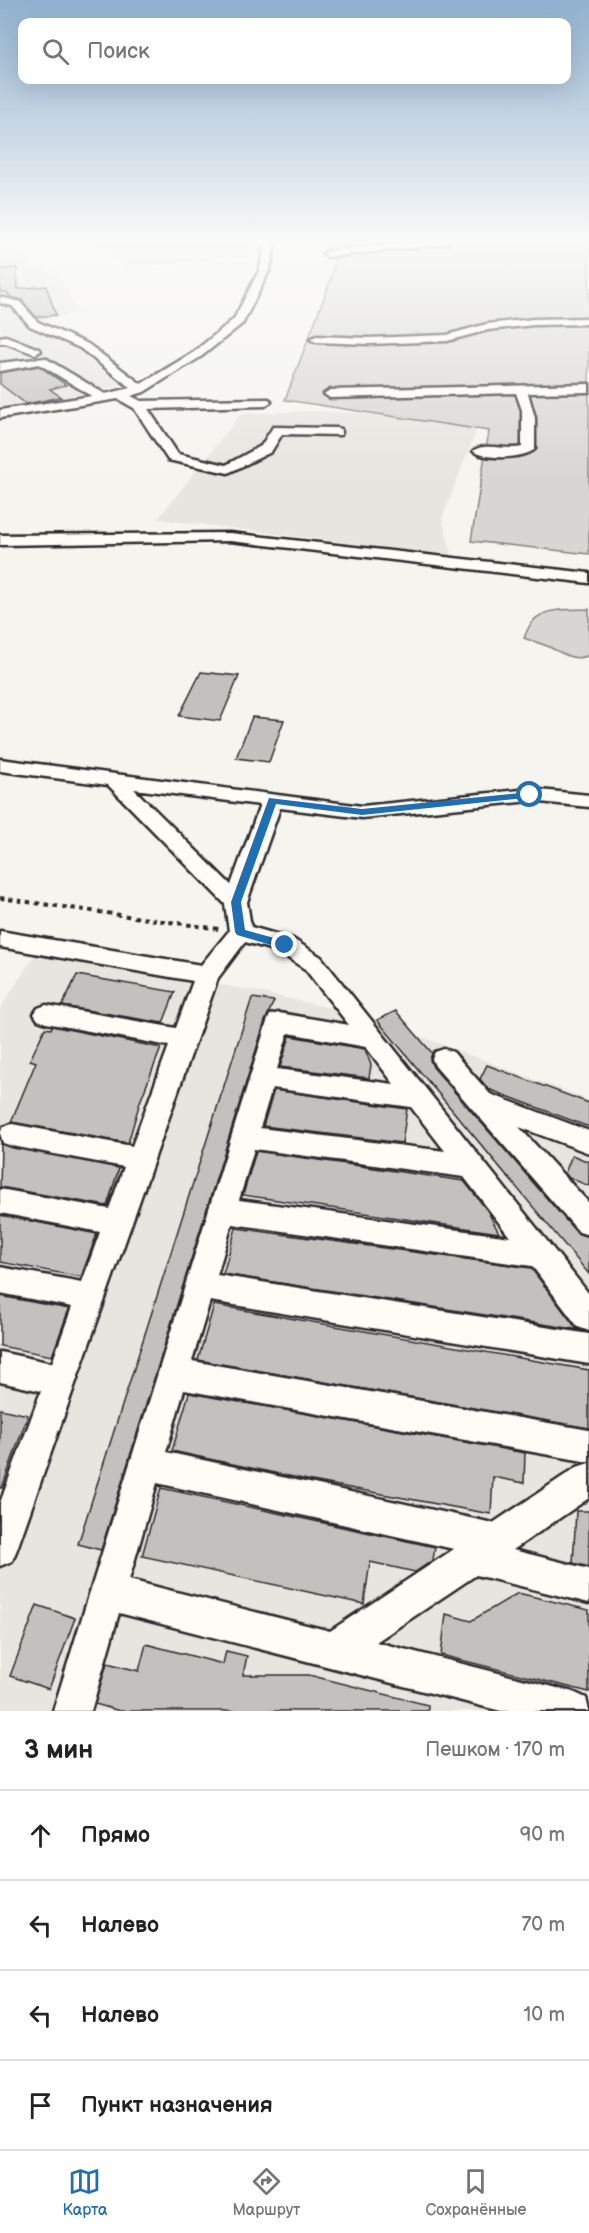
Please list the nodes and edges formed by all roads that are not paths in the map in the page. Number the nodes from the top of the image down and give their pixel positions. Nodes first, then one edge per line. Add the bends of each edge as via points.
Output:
1 (31, 321) edge
2 (239, 321) edge
3 (589, 321) edge
4 (316, 339) dead end
5 (0, 340) edge
6 (35, 351) dead end
7 (0, 367) edge
8 (140, 388) junction
9 (589, 388) edge
10 (519, 389) junction
11 (330, 394) dead end
12 (120, 395) junction
13 (0, 397) edge
14 (104, 398) junction
15 (265, 402) dead end
16 (140, 405) junction
17 (6, 413) edge
18 (336, 432) dead end
19 (480, 451) dead end
20 (0, 540) edge
21 (589, 578) edge
22 (0, 765) edge
23 (114, 780) junction
24 (272, 801) junction
25 (589, 801) edge
26 (236, 902) junction
27 (240, 932) junction
28 (0, 939) edge
29 (207, 975) junction
30 (46, 1014) dead end
31 (184, 1039) junction
32 (374, 1039) junction
33 (444, 1059) dead end
34 (262, 1077) junction
35 (418, 1097) junction
36 (481, 1101) junction
37 (12, 1135) dead end
38 (244, 1137) junction
39 (589, 1142) edge
40 (141, 1159) junction
41 (472, 1166) junction
42 (0, 1201) edge
43 (222, 1210) junction
44 (118, 1223) junction
45 (589, 1224) edge
46 (540, 1254) junction
47 (0, 1280) edge
48 (199, 1286) junction
49 (91, 1297) junction
50 (589, 1317) edge
51 (589, 1349) edge
52 (0, 1367) edge
53 (173, 1373) junction
54 (61, 1380) junction
55 (589, 1446) edge
56 (146, 1464) junction
57 (589, 1479) edge
58 (0, 1549) edge
59 (484, 1549) junction
60 (589, 1586) edge
61 (107, 1592) junction
62 (333, 1650) junction
63 (72, 1711) edge
64 (573, 1711) edge

1 - 8 street via 84,346
2 - 8 street via 198,354
3 - 4 street via 487,327 447,338
5 - 6 street
7 - 14 street via 42,360
8 - 12 street
9 - 10 street
10 - 11 street
10 - 19 street via 530,415 528,449 509,453
12 - 14 street
12 - 16 street
13 - 17 street
14 - 17 street
15 - 16 street
16 - 18 street via 173,457 228,469 266,449 278,430
20 - 21 street via 230,537
22 - 23 street
23 - 24 street
23 - 26 street
24 - 25 street via 362,812 530,795
24 - 26 street
26 - 27 street
27 - 29 street
27 - 32 street via 285,945 313,963
28 - 29 street
29 - 31 street
30 - 31 street
31 - 40 street
32 - 34 street via 279,1022
32 - 35 street
33 - 36 street
34 - 35 street
34 - 38 street
35 - 41 street
36 - 39 street
36 - 45 street
37 - 40 street
38 - 41 street
38 - 43 street
40 - 44 street
41 - 46 street
42 - 44 street
43 - 46 street
43 - 48 street
44 - 49 street
46 - 50 street
47 - 49 street
48 - 51 street
48 - 53 street
49 - 54 street
52 - 54 street
53 - 55 street
53 - 56 street
54 - 58 street
56 - 59 street
56 - 61 street
57 - 59 street
59 - 60 street
59 - 62 street
61 - 62 street
61 - 63 street
62 - 64 street

